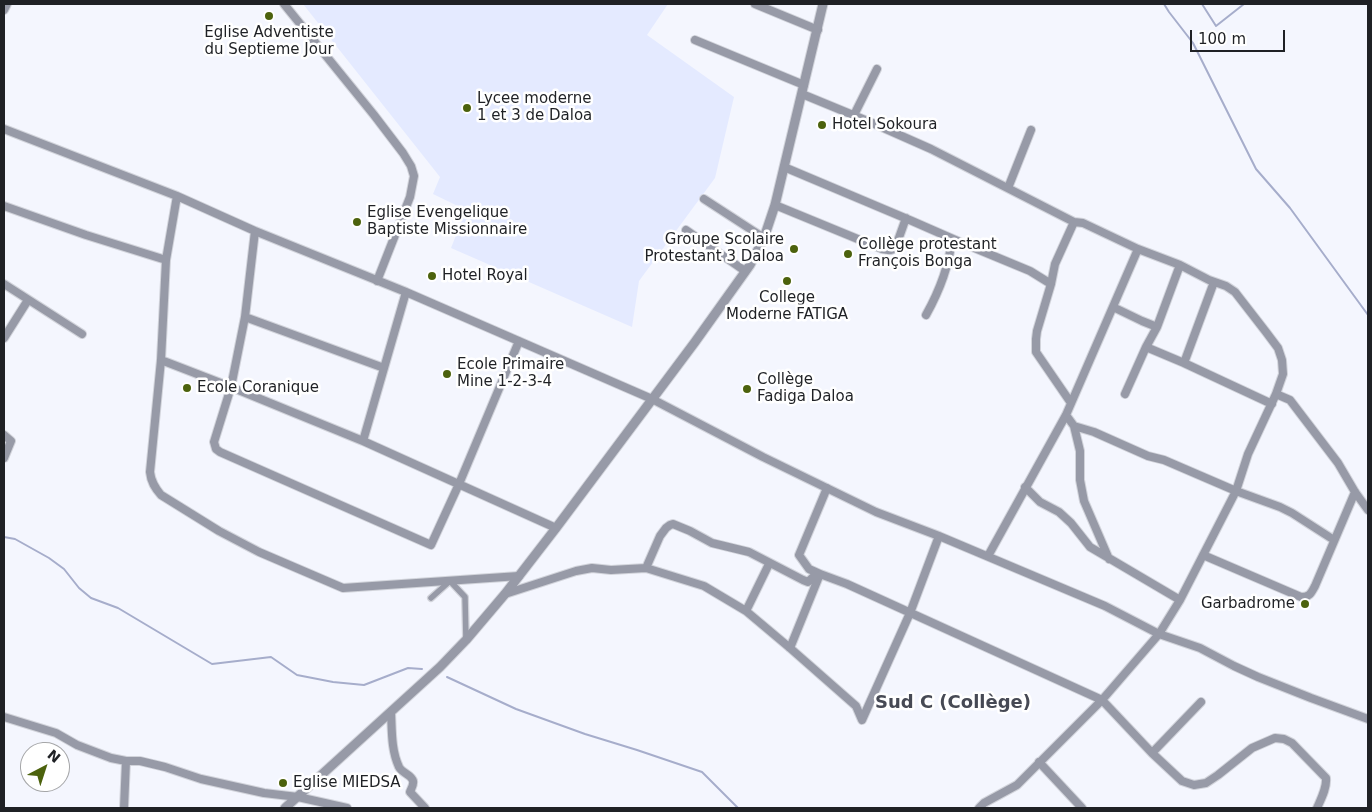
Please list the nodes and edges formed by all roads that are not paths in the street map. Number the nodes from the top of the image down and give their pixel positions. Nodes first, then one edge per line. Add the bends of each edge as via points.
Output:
1 (7, 4) edge
2 (284, 4) edge
3 (755, 4) edge
4 (824, 4) edge
5 (4, 10) edge
6 (818, 30) junction
7 (695, 40) dead end
8 (877, 69) dead end
9 (803, 90) junction
10 (854, 115) junction
11 (4, 129) edge
12 (1032, 130) dead end
13 (784, 166) junction
14 (1008, 188) junction
15 (177, 196) junction
16 (704, 199) dead end
17 (775, 205) junction
18 (4, 206) edge
19 (906, 218) junction
20 (1074, 222) junction
21 (686, 230) dead end
22 (255, 231) junction
23 (764, 238) junction
24 (952, 239) junction
25 (1138, 249) junction
26 (166, 260) junction
27 (1180, 266) junction
28 (745, 271) junction
29 (378, 281) junction
30 (1214, 282) junction
31 (4, 284) edge
32 (1052, 284) junction
33 (406, 292) junction
34 (28, 300) junction
35 (1113, 307) junction
36 (926, 315) dead end
37 (245, 317) junction
38 (1157, 326) junction
39 (82, 334) dead end
40 (4, 338) edge
41 (519, 341) junction
42 (1146, 347) junction
43 (161, 360) junction
44 (1184, 363) junction
45 (384, 368) junction
46 (231, 387) junction
47 (1126, 394) dead end
48 (1276, 394) junction
49 (652, 399) junction
50 (1071, 403) junction
51 (1272, 404) junction
52 (1066, 415) junction
53 (1074, 426) junction
54 (4, 435) edge
55 (363, 441) junction
56 (4, 458) edge
57 (459, 484) junction
58 (1025, 487) junction
59 (827, 488) junction
60 (1236, 491) junction
61 (1356, 492) junction
62 (1368, 510) edge
63 (556, 528) junction
64 (939, 536) junction
65 (1334, 540) junction
66 (1203, 555) junction
67 (988, 556) junction
68 (1109, 559) junction
69 (769, 564) junction
70 (646, 568) junction
71 (820, 574) junction
72 (519, 576) junction
73 (505, 594) junction
74 (431, 598) dead end
75 (1180, 600) junction
76 (746, 611) junction
77 (910, 613) junction
78 (1159, 634) junction
79 (466, 640) junction
80 (790, 648) junction
81 (1102, 700) junction
82 (1201, 702) dead end
83 (391, 712) junction
84 (4, 717) edge
85 (1368, 719) edge
86 (1152, 753) junction
87 (126, 761) junction
88 (1040, 762) junction
89 (298, 797) junction
90 (124, 808) edge
91 (285, 808) edge
92 (346, 808) edge
93 (425, 808) edge
94 (979, 808) edge
95 (1082, 808) edge
96 (1317, 808) edge

1 - 5 street
2 - 29 street via 411,166 414,176 410,197
3 - 6 street
4 - 6 street
6 - 9 street
7 - 9 street
8 - 10 street
9 - 10 street
9 - 13 street
10 - 14 street
11 - 15 street
12 - 14 street
13 - 17 street
13 - 19 street
14 - 20 street
15 - 22 street
15 - 26 street
16 - 23 street
17 - 19 street via 891,250 896,246
17 - 23 street
18 - 26 street
19 - 24 street
20 - 25 street
20 - 32 street via 1055,264
21 - 28 street
22 - 29 street
22 - 37 street
23 - 28 street
24 - 32 street via 1030,271
24 - 36 street via 948,267
25 - 27 street
25 - 35 street
26 - 43 street
27 - 30 street
27 - 38 street
28 - 49 street
29 - 33 street
30 - 44 street
30 - 48 street via 1236,294 1278,348 1283,374
31 - 34 street
32 - 50 street via 1037,331 1036,352
33 - 41 street
33 - 45 street
34 - 39 street
34 - 40 street
35 - 38 street
35 - 50 street
37 - 45 street
37 - 46 street
38 - 42 street
41 - 49 street
41 - 57 street
42 - 44 street
42 - 47 street
43 - 46 street
43 - 72 street via 151,480 162,495 219,531 342,588
44 - 51 street
45 - 55 street
46 - 55 street
46 - 57 street via 214,442 216,449 422,541 431,544
48 - 51 street
48 - 61 street via 1290,400
49 - 59 street
49 - 63 street
50 - 52 street
51 - 60 street via 1248,454
52 - 53 street
52 - 58 street
53 - 60 street
53 - 68 street via 1080,451 1084,501
54 - 56 street via 11,441
55 - 57 street
57 - 63 street
58 - 67 street
58 - 68 street via 1040,502 1071,523 1090,547
59 - 64 street via 876,512
59 - 71 street via 799,555 809,569
60 - 65 street via 1292,513
60 - 66 street
61 - 62 street
61 - 65 street
63 - 72 street
64 - 67 street
64 - 77 street
65 - 66 street via 1306,597
66 - 75 street
67 - 78 street via 1106,606
68 - 75 street
69 - 70 street via 749,552 712,544 674,524 660,536
69 - 71 street via 808,582
69 - 76 street
70 - 73 street via 592,568
70 - 76 street via 704,586
71 - 77 street
71 - 80 street
72 - 73 street
73 - 79 street
74 - 79 street via 450,581 465,596
75 - 78 street
76 - 80 street
77 - 80 street via 862,720 856,706
77 - 81 street
78 - 81 street
78 - 85 street via 1200,648 1258,677
79 - 83 street
81 - 86 street
81 - 88 street
82 - 86 street
83 - 89 street
83 - 93 street via 399,767 413,781 410,792
84 - 87 street via 56,733 86,749
86 - 96 street via 1182,781 1206,783 1252,748 1275,738 1284,739 1292,743 1326,778
87 - 89 street via 140,761 264,793
87 - 90 street
88 - 94 street via 1017,785
88 - 95 street
89 - 91 street
89 - 92 street

